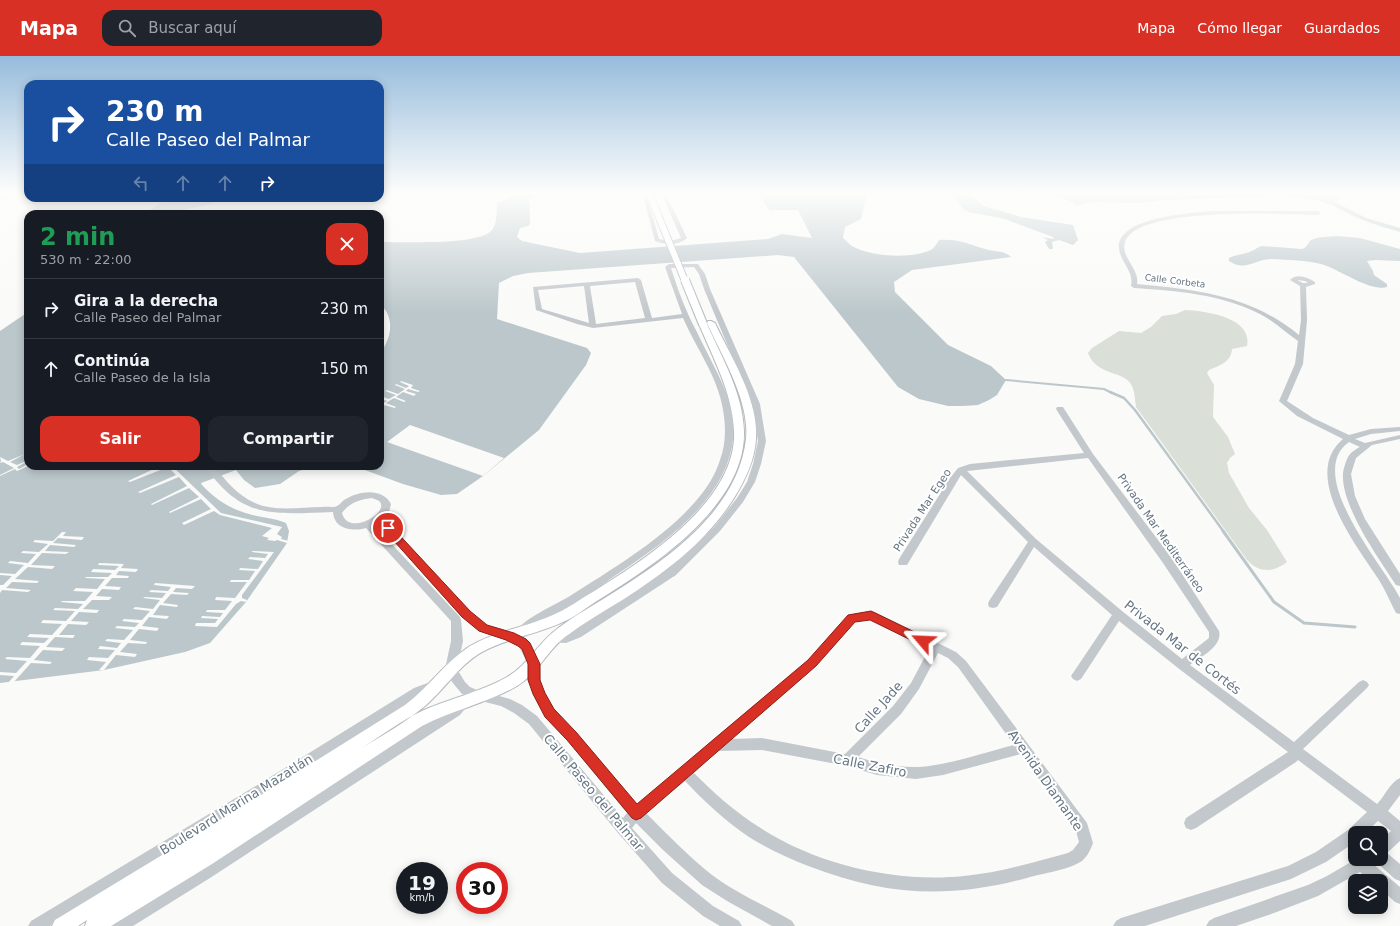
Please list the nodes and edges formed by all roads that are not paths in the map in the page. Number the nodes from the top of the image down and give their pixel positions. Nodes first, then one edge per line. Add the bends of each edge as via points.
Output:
1 (656, 233) edge
2 (670, 233) edge
3 (680, 233) edge
4 (1128, 233) edge
5 (587, 284) junction
6 (1302, 284) dead end
7 (686, 315) junction
8 (649, 318) junction
9 (1279, 322) junction
10 (593, 324) junction
11 (1298, 324) junction
12 (1300, 339) junction
13 (735, 389) junction
14 (1060, 409) dead end
15 (1400, 429) edge
16 (1400, 437) edge
17 (1350, 439) junction
18 (1363, 445) junction
19 (1090, 455) junction
20 (212, 470) edge
21 (962, 470) junction
22 (340, 509) junction
23 (379, 518) junction
24 (368, 524) junction
25 (1033, 540) junction
26 (902, 562) dead end
27 (1400, 582) edge
28 (993, 604) dead end
29 (1400, 610) edge
30 (466, 614) junction
31 (1118, 614) junction
32 (456, 620) junction
33 (516, 634) junction
34 (936, 648) junction
35 (534, 664) junction
36 (1182, 665) junction
37 (452, 670) junction
38 (1077, 676) dead end
39 (438, 684) junction
40 (1363, 685) dead end
41 (471, 699) junction
42 (715, 745) junction
43 (1023, 748) junction
44 (1296, 752) junction
45 (847, 760) junction
46 (685, 773) junction
47 (1400, 784) edge
48 (1377, 812) junction
49 (636, 814) junction
50 (1191, 823) dead end
51 (623, 828) junction
52 (1400, 831) edge
53 (1388, 842) edge
54 (1388, 863) edge
55 (1357, 866) edge
56 (1368, 866) edge
57 (1400, 874) edge
58 (1400, 897) edge
59 (36, 926) edge
60 (61, 926) edge
61 (94, 926) edge
62 (119, 926) edge
63 (734, 926) edge
64 (787, 926) edge
65 (1121, 926) edge
66 (1214, 926) edge

1 - 3 street via 657,240 668,242 684,238
2 - 13 main road, Boulevard Marina Mazatlán
4 - 9 street, Calle Corbeta via 1122,243 1123,254 1135,276 1134,286 1212,295 1257,310
5 - 8 street via 638,280
5 - 10 street
5 - 10 street via 535,288 538,310 579,324
6 - 11 street
7 - 8 street
7 - 13 street, Boulevard Marina Mazatlán
7 - 13 street, Boulevard Marina Mazatlán via 670,275 669,266 698,266
8 - 10 street
9 - 11 street, Calle Corbeta
9 - 12 street, Calle Corbeta
11 - 12 street
12 - 17 street via 1302,346 1299,364 1283,401 1300,414
13 - 33 main road, Boulevard Marina Mazatlán via 739,425 738,449 733,466 711,504 688,529 626,578 562,617
13 - 35 main road, Boulevard Marina Mazatlán via 746,400 751,422 751,438 748,459 739,481 725,503 704,529 664,566 552,639
14 - 19 street, Privada Mar Mediterráneo
15 - 17 street via 1375,431
16 - 18 street
17 - 18 street
17 - 29 street via 1336,451 1331,462 1335,494 1351,530 1392,593
18 - 27 street via 1353,453 1348,465 1351,496 1364,525
19 - 21 street via 970,467
19 - 36 street, Privada Mar Mediterráneo via 1167,560 1214,631 1213,641
20 - 22 street via 238,498 256,508
21 - 25 street, Privada Mar de Cortés
21 - 26 street, Privada Mar Egeo via 954,478
22 - 23 street via 357,497 373,495 384,500 386,504
22 - 24 street via 337,518 343,524 354,527
23 - 24 street
23 - 30 street, Calle Paseo del Palmar
24 - 32 street
25 - 28 street
25 - 31 street, Privada Mar de Cortés
30 - 32 street
30 - 33 street, Calle Paseo del Palmar via 483,628
31 - 36 street, Privada Mar de Cortés
31 - 38 street
32 - 37 street via 457,641
33 - 35 street, Calle Paseo del Palmar
33 - 37 main road, Boulevard Marina Mazatlán via 473,651
34 - 42 street, Avenida Diamante via 871,615 852,618 812,663
34 - 43 street, Avenida Diamante via 952,655 962,664
34 - 45 street, Calle Jade via 915,686 897,710
35 - 41 main road, Boulevard Marina Mazatlán via 512,681
35 - 49 street, Calle Paseo del Palmar via 534,680 549,713 572,736
36 - 44 street, Privada Mar de Cortés
37 - 39 main road, Boulevard Marina Mazatlán
37 - 41 street, Calle Paseo del Palmar
39 - 59 street, Boulevard Marina Mazatlán via 418,691
39 - 60 main road, Boulevard Marina Mazatlán via 414,707
40 - 44 street via 1300,742
41 - 51 street, Calle Paseo del Palmar via 501,701 519,709 533,720
41 - 61 main road, Boulevard Marina Mazatlán via 417,721 206,858
41 - 62 street, Boulevard Marina Mazatlán via 205,873
42 - 45 street, Calle Zafiro via 762,744
42 - 46 street, Avenida Diamante
43 - 45 street, Calle Zafiro via 944,769 916,773 877,769
43 - 46 street, Avenida Diamante via 1082,828 1086,844 1077,856 1000,878 960,885 894,884 825,866 752,831 713,800
44 - 48 street, Privada Mar de Cortés
44 - 50 street via 1292,758
46 - 49 street, Avenida Diamante
47 - 48 street via 1387,804
48 - 52 street, Privada Mar de Cortés
48 - 65 street via 1353,835 1321,857 1291,872
49 - 51 street, Avenida Diamante
49 - 64 street, Calle Paseo del Palmar via 707,880
51 - 63 street, Calle Paseo del Palmar via 667,878 708,911
52 - 53 street
54 - 57 street
55 - 66 street via 1321,888
56 - 58 street

